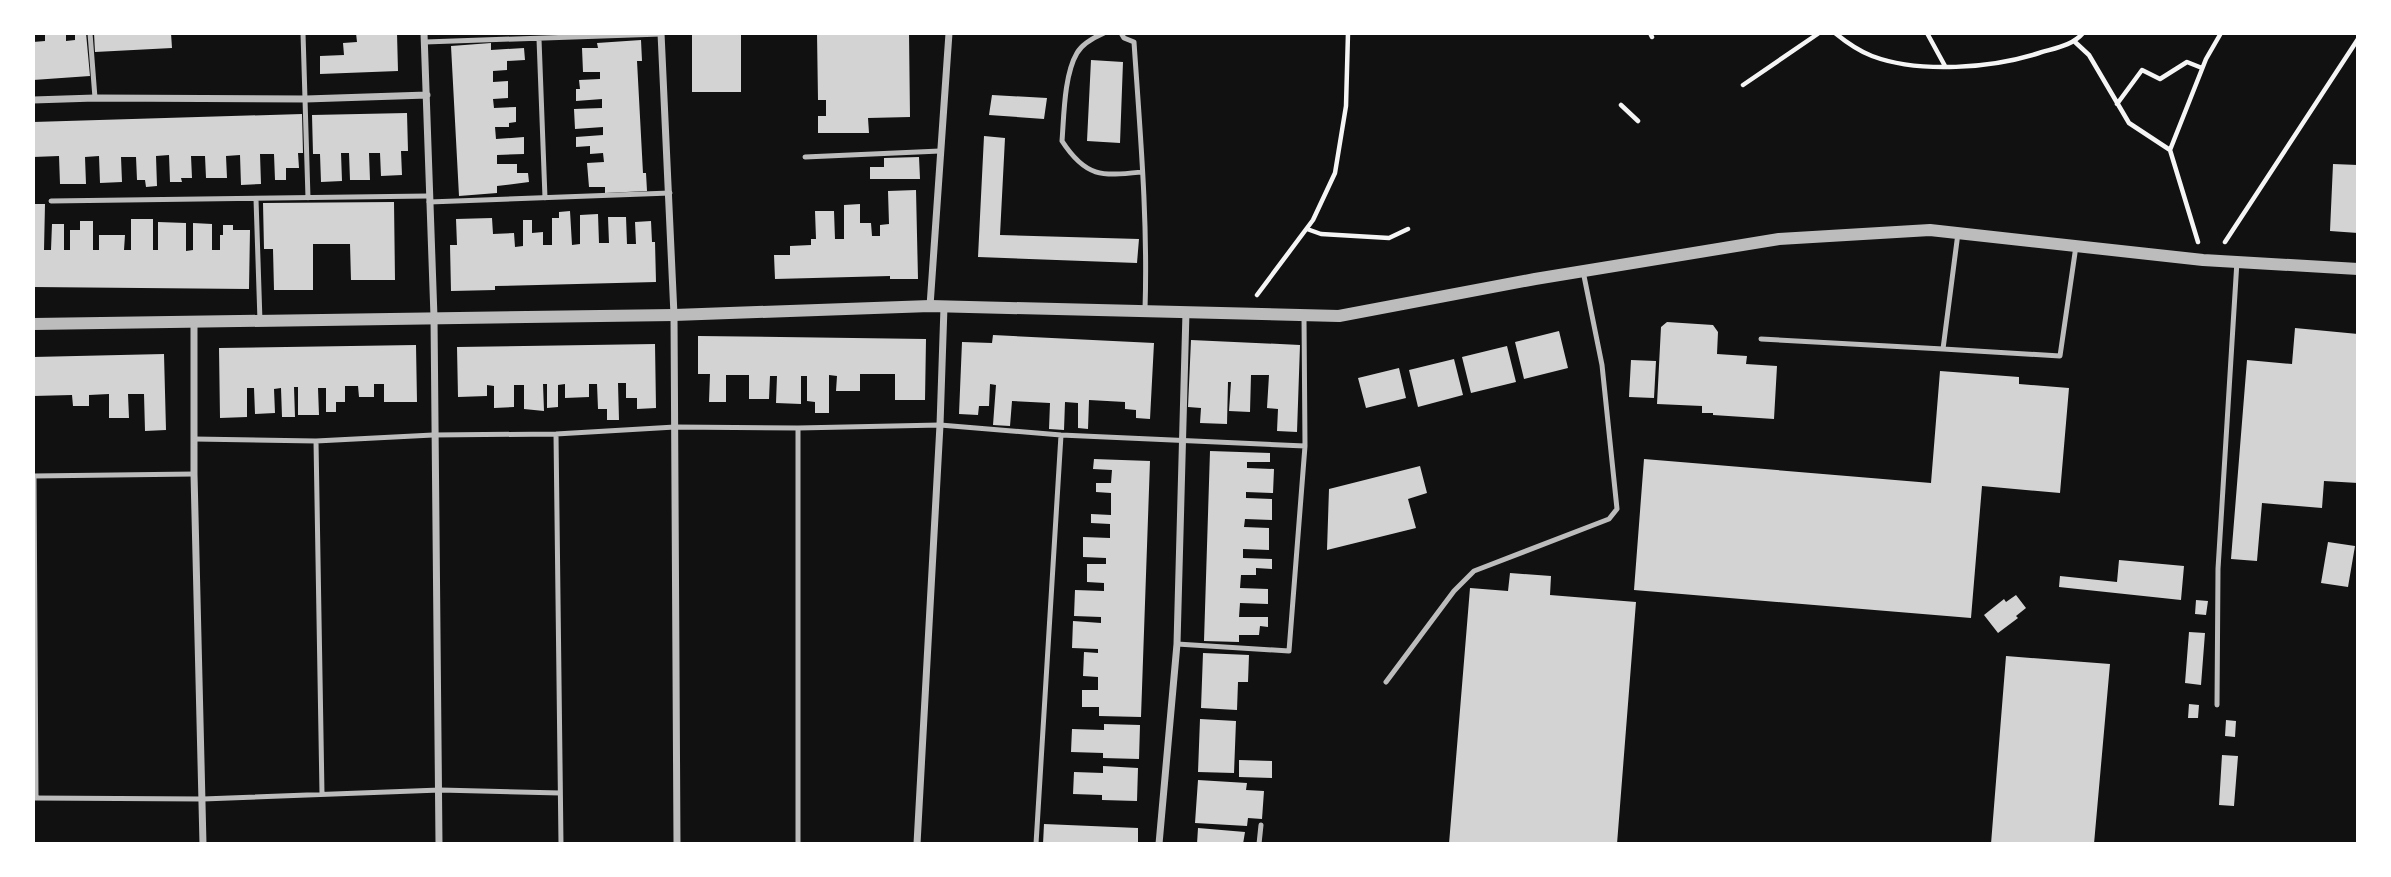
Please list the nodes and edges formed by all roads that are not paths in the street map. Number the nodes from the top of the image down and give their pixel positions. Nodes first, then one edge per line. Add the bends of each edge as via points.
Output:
1 (90, 33) edge
2 (303, 33) edge
3 (424, 33) edge
4 (949, 33) edge
5 (1104, 33) edge
6 (1121, 33) edge
7 (661, 34) edge
8 (539, 39) junction
9 (425, 42) junction
10 (427, 95) junction
11 (95, 97) junction
12 (306, 99) junction
13 (33, 100) edge
14 (940, 151) junction
15 (805, 157) dead end
16 (1142, 172) junction
17 (670, 193) junction
18 (308, 198) junction
19 (545, 198) junction
20 (256, 199) junction
21 (428, 199) junction
22 (51, 201) dead end
23 (1958, 233) junction
24 (2076, 246) junction
25 (2237, 261) junction
26 (2358, 269) edge
27 (1583, 271) junction
28 (930, 306) junction
29 (944, 307) junction
30 (1145, 311) junction
31 (1186, 312) junction
32 (674, 315) junction
33 (434, 317) junction
34 (1304, 317) junction
35 (260, 321) junction
36 (194, 323) junction
37 (33, 324) edge
38 (1761, 339) dead end
39 (1943, 349) junction
40 (940, 425) junction
41 (675, 427) junction
42 (798, 428) junction
43 (556, 433) junction
44 (433, 435) junction
45 (1061, 435) junction
46 (194, 439) junction
47 (1184, 440) junction
48 (316, 441) junction
49 (1305, 446) junction
50 (194, 474) junction
51 (34, 476) edge
52 (1177, 644) junction
53 (1386, 682) dead end
54 (2217, 705) dead end
55 (440, 790) junction
56 (560, 793) junction
57 (322, 794) junction
58 (35, 798) edge
59 (203, 799) junction
60 (1261, 825) dead end
61 (203, 844) edge
62 (439, 844) edge
63 (561, 844) edge
64 (677, 844) edge
65 (798, 844) edge
66 (917, 844) edge
67 (1035, 844) edge
68 (1159, 844) edge
69 (1259, 844) edge

1 - 11 lane
2 - 12 lane
3 - 9 street
4 - 14 street
5 - 16 lane via 1078,51 1070,71 1062,141 1090,172
6 - 16 lane via 1134,42
7 - 8 lane
7 - 17 street
8 - 9 lane
8 - 19 lane
9 - 10 street
10 - 12 street
10 - 21 street
11 - 12 street
11 - 13 street
12 - 18 lane
14 - 15 lane
14 - 28 street
16 - 30 lane
17 - 19 lane
17 - 32 street
18 - 20 lane
18 - 21 lane
19 - 21 lane
20 - 22 lane
20 - 35 lane
21 - 33 street
23 - 24 street
23 - 27 street via 1930,230 1779,239
23 - 39 lane
24 - 25 street
24 - 39 lane via 2060,356
25 - 26 street
25 - 54 lane via 2218,569
27 - 34 street via 1374,311
27 - 53 lane via 1602,365 1617,509 1609,519 1474,571
28 - 29 street
28 - 32 street
29 - 30 street
29 - 40 street
30 - 31 street
31 - 34 street
31 - 47 street
32 - 33 street
32 - 41 street
33 - 35 street
33 - 44 street
34 - 49 lane
35 - 36 street
36 - 37 street
36 - 46 street
38 - 39 lane
40 - 42 lane
40 - 45 lane
40 - 66 street
41 - 42 lane
41 - 43 lane
41 - 64 street
42 - 65 lane
43 - 44 lane
43 - 56 lane
44 - 48 lane
44 - 55 street
45 - 47 lane
45 - 67 lane
46 - 48 lane
46 - 50 street
47 - 49 lane
47 - 52 street
48 - 57 lane
49 - 52 lane via 1289,651
50 - 51 lane
50 - 59 street
51 - 58 lane
52 - 68 street
55 - 56 lane
55 - 57 lane
55 - 62 street
56 - 63 lane
57 - 59 lane
58 - 59 lane
59 - 61 street
60 - 69 lane

